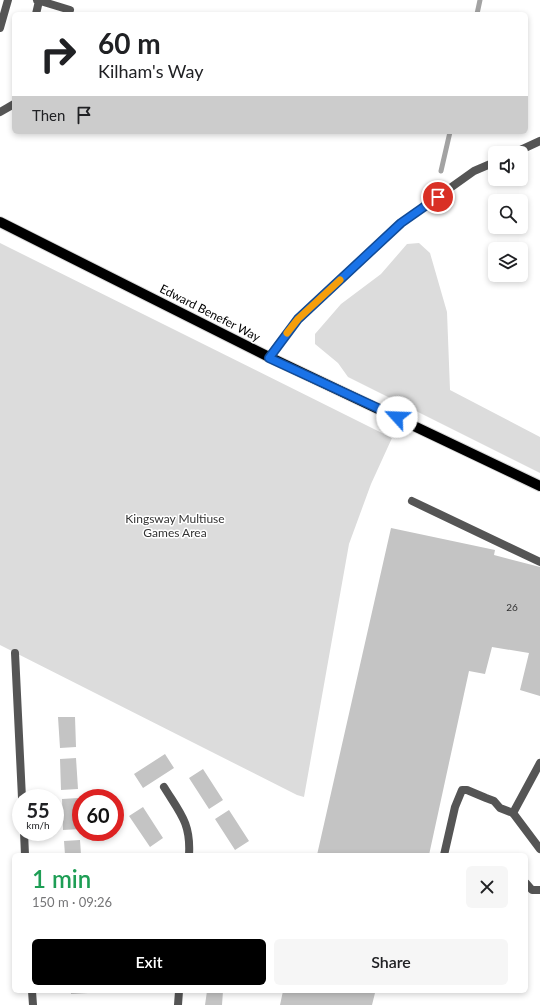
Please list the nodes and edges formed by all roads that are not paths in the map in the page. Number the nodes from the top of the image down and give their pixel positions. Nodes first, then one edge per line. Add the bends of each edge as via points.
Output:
1 (8, 0) edge
2 (38, 0) edge
3 (70, 10) dead end
4 (36, 12) edge
5 (0, 28) edge
6 (12, 105) edge
7 (0, 112) edge
8 (540, 141) edge
9 (528, 147) edge
10 (488, 165) edge
11 (0, 222) edge
12 (269, 358) junction
13 (540, 486) edge
14 (412, 501) dead end
15 (540, 562) edge
16 (15, 653) dead end
17 (540, 763) edge
18 (164, 787) dead end
19 (22, 789) edge
20 (513, 813) junction
21 (24, 841) edge
22 (540, 849) edge
23 (25, 853) edge
24 (189, 853) edge
25 (444, 853) edge
26 (528, 885) edge
27 (540, 890) edge
28 (32, 993) edge
29 (178, 993) edge
30 (33, 1005) edge
31 (178, 1005) edge

1 - 5 street
2 - 3 street
2 - 4 street
6 - 7 street
8 - 9 street
10 - 12 street via 474,171 401,223 298,319
11 - 12 main road, Edward Benefer Way
12 - 13 main road, Edward Benefer Way
14 - 15 street
16 - 19 street
17 - 20 street
18 - 24 street via 188,826
20 - 22 street
20 - 25 street via 500,808 494,801 462,790 455,807
21 - 23 street
26 - 27 street via 532,890
28 - 30 street
29 - 31 street

